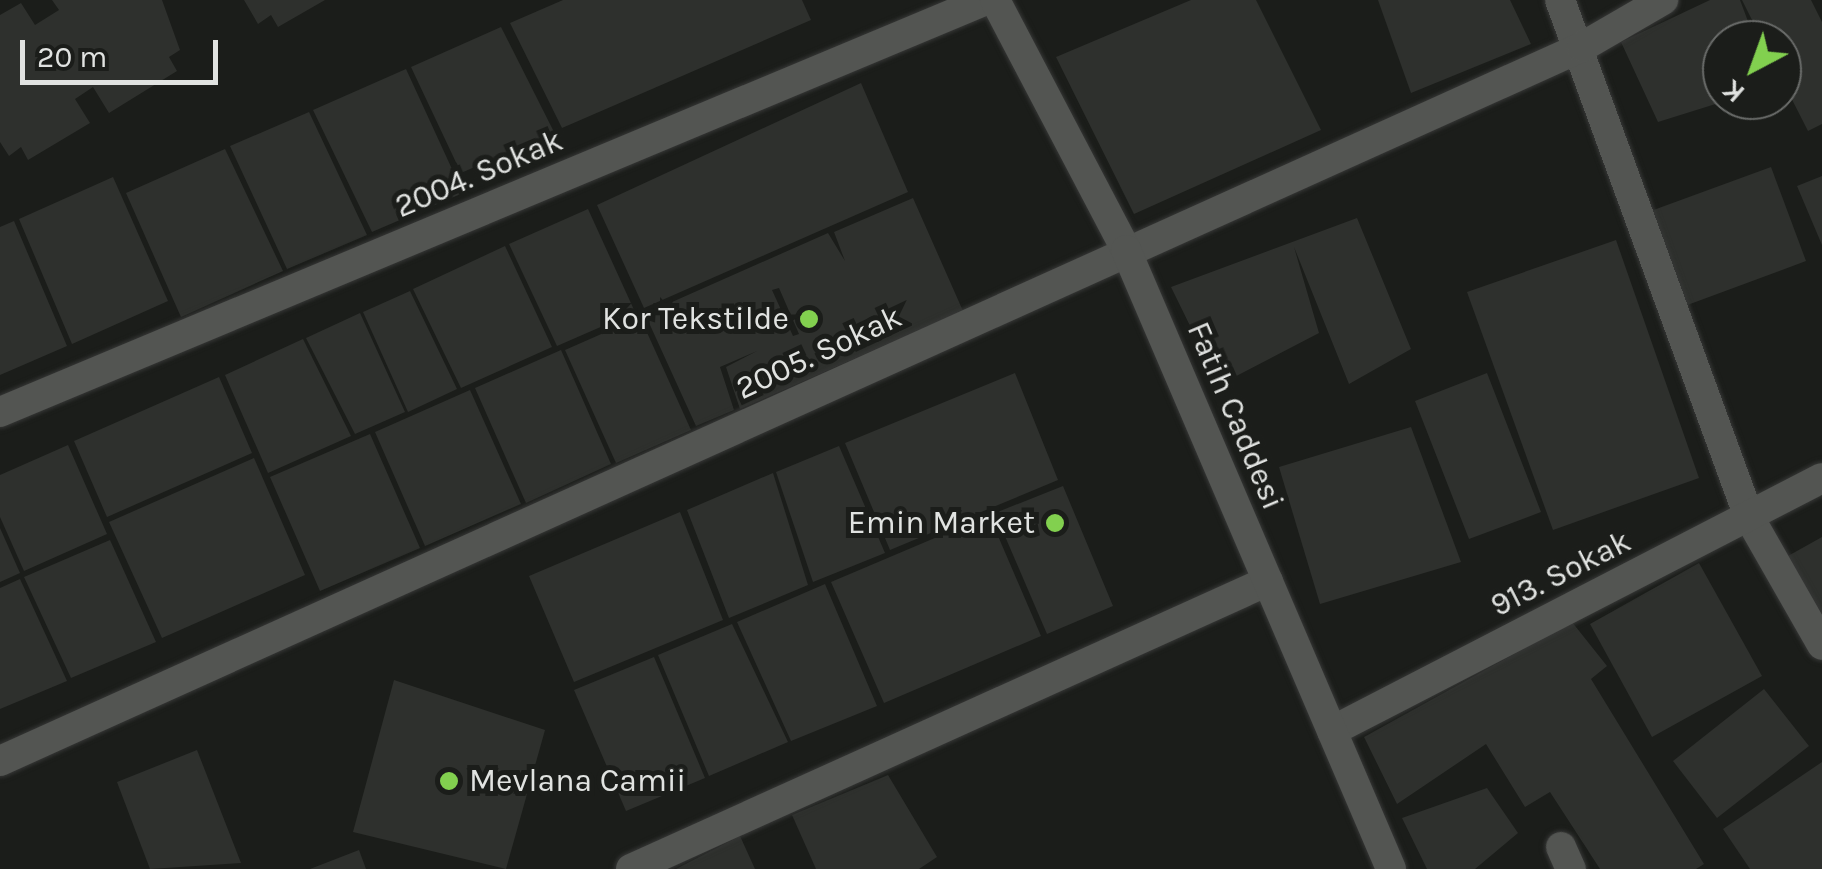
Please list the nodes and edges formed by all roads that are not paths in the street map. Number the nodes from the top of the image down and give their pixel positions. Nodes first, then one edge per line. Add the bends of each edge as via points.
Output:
1 (986, 0) edge
2 (994, 0) edge
3 (1560, 0) edge
4 (1664, 0) edge
5 (1582, 47) junction
6 (1126, 250) junction
7 (0, 412) edge
8 (1822, 478) edge
9 (1749, 517) junction
10 (1268, 581) junction
11 (1822, 646) edge
12 (1332, 731) junction
13 (0, 762) edge
14 (631, 869) edge
15 (1390, 869) edge

1 - 7 street, 2004. Sokak
2 - 6 street, Fatih Caddesi
3 - 5 street
4 - 5 street, 2005. Sokak
5 - 6 street, 2005. Sokak
5 - 9 street
6 - 10 street, Fatih Caddesi
6 - 13 street, 2005. Sokak via 124,713
8 - 9 street, 913. Sokak
9 - 11 street
9 - 12 street, 913. Sokak
10 - 12 street, Fatih Caddesi
10 - 14 street
12 - 15 street, Fatih Caddesi

